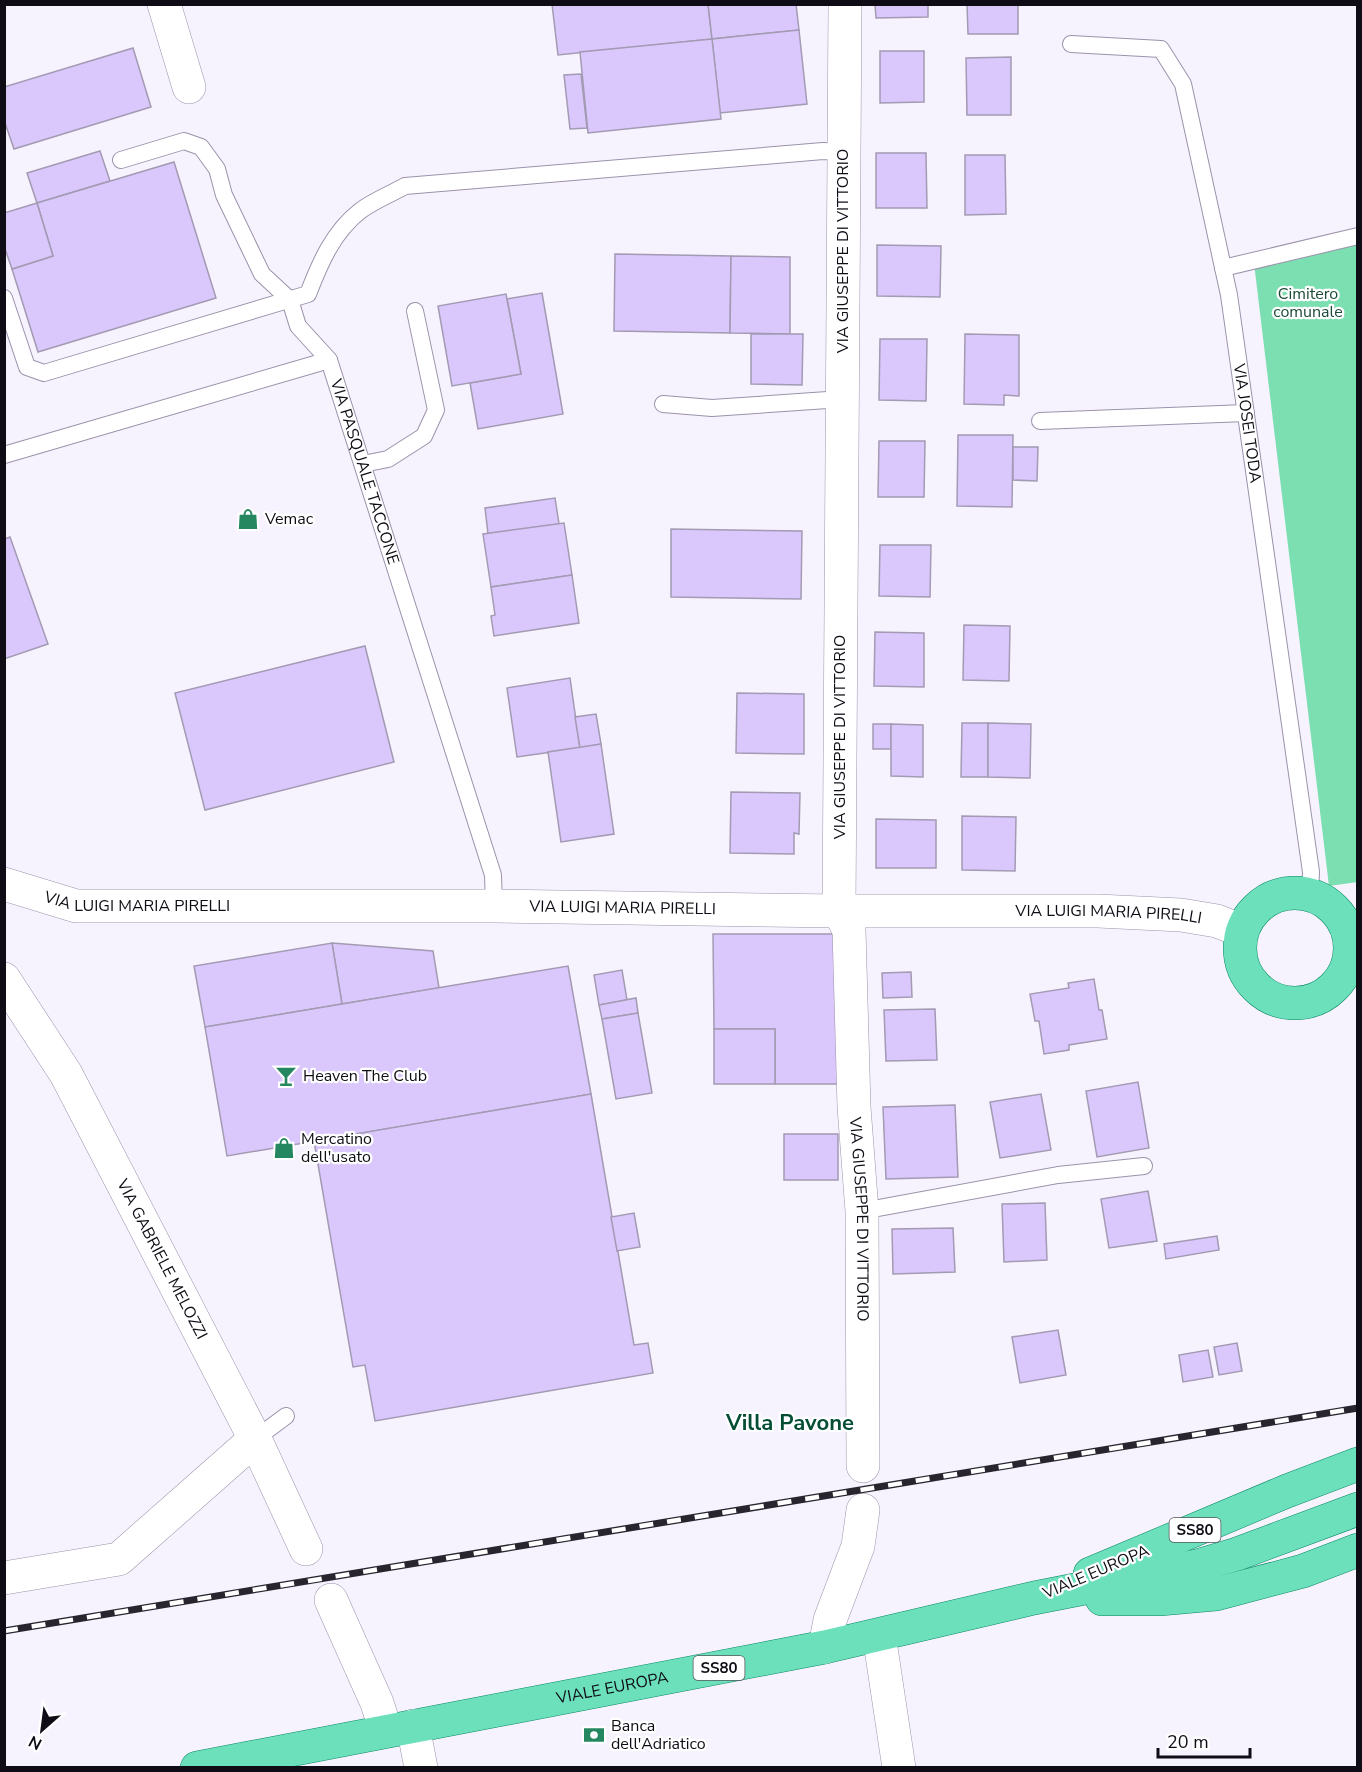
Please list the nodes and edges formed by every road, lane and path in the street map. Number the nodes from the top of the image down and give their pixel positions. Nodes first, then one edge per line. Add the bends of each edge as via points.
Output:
1 (164, 4) edge
2 (845, 4) edge
3 (1071, 44) dead end
4 (189, 87) dead end
5 (844, 152) junction
6 (121, 160) dead end
7 (1358, 236) edge
8 (1223, 268) junction
9 (4, 298) edge
10 (290, 300) junction
11 (415, 311) dead end
12 (329, 360) junction
13 (842, 399) junction
14 (663, 404) dead end
15 (1246, 413) junction
16 (1040, 421) dead end
17 (4, 455) edge
18 (363, 464) junction
19 (4, 884) edge
20 (1310, 895) junction
21 (494, 906) junction
22 (839, 910) junction
23 (1350, 917) edge
24 (1242, 931) junction
25 (4, 979) edge
26 (1348, 986) edge
27 (1144, 1166) dead end
28 (862, 1211) junction
29 (286, 1416) dead end
30 (255, 1439) junction
31 (1358, 1464) edge
32 (863, 1466) dead end
33 (1358, 1509) edge
34 (862, 1510) dead end
35 (306, 1549) dead end
36 (1358, 1550) edge
37 (4, 1578) edge
38 (1034, 1598) junction
39 (331, 1600) dead end
40 (879, 1635) junction
41 (825, 1647) junction
42 (400, 1728) junction
43 (197, 1767) edge
44 (421, 1767) edge
45 (899, 1767) edge

1 - 4 street
2 - 5 street, VIA GIUSEPPE DI VITTORIO
3 - 8 lane, VIA JOSEI TODA via 1161,49 1183,84
5 - 10 lane via 405,186 360,211 335,237 308,294
5 - 13 street, VIA GIUSEPPE DI VITTORIO
6 - 10 lane via 184,141 201,147 217,169 224,195 262,274
7 - 8 lane
8 - 15 lane, VIA JOSEI TODA
9 - 10 lane via 27,367 44,373
10 - 12 lane via 298,326
11 - 18 lane via 436,410 424,436 388,459
12 - 17 lane, VIA PASQUALE TACCONE
12 - 18 lane, VIA PASQUALE TACCONE
13 - 14 lane via 712,408
13 - 22 street, VIA GIUSEPPE DI VITTORIO
15 - 16 lane
15 - 20 lane, VIA JOSEI TODA via 1311,872
18 - 21 lane, VIA PASQUALE TACCONE via 493,875
19 - 21 street, VIA LUIGI MARIA PIRELLI via 76,906
20 - 23 main road
20 - 24 main road via 1286,893 1264,902
21 - 22 street, VIA LUIGI MARIA PIRELLI
22 - 24 street, VIA LUIGI MARIA PIRELLI via 1181,915 1217,921
22 - 28 street, VIA GIUSEPPE DI VITTORIO via 849,930 854,1107
23 - 26 main road via 1345,970
24 - 26 main road via 1240,952 1246,973 1269,996 1279,1001 1312,1000
25 - 30 street, VIA GABRIELE MELOZZI via 66,1074
27 - 28 lane via 1058,1175
28 - 32 street, VIA GIUSEPPE DI VITTORIO
29 - 30 lane
30 - 35 street, VIA GABRIELE MELOZZI
30 - 37 street via 119,1559
31 - 38 main road, VIALE EUROPA / SS80
33 - 38 main road, VIALE EUROPA / SS80 via 1197,1566
34 - 41 street via 858,1546 830,1620
36 - 38 main road, VIALE EUROPA / SS80 via 1216,1594 1160,1599
38 - 40 main road, VIALE EUROPA / SS80
39 - 42 street via 377,1703
40 - 41 main road, VIALE EUROPA / SS80
40 - 45 street
41 - 42 main road, VIALE EUROPA / SS80
42 - 43 main road, SS80
42 - 44 street

